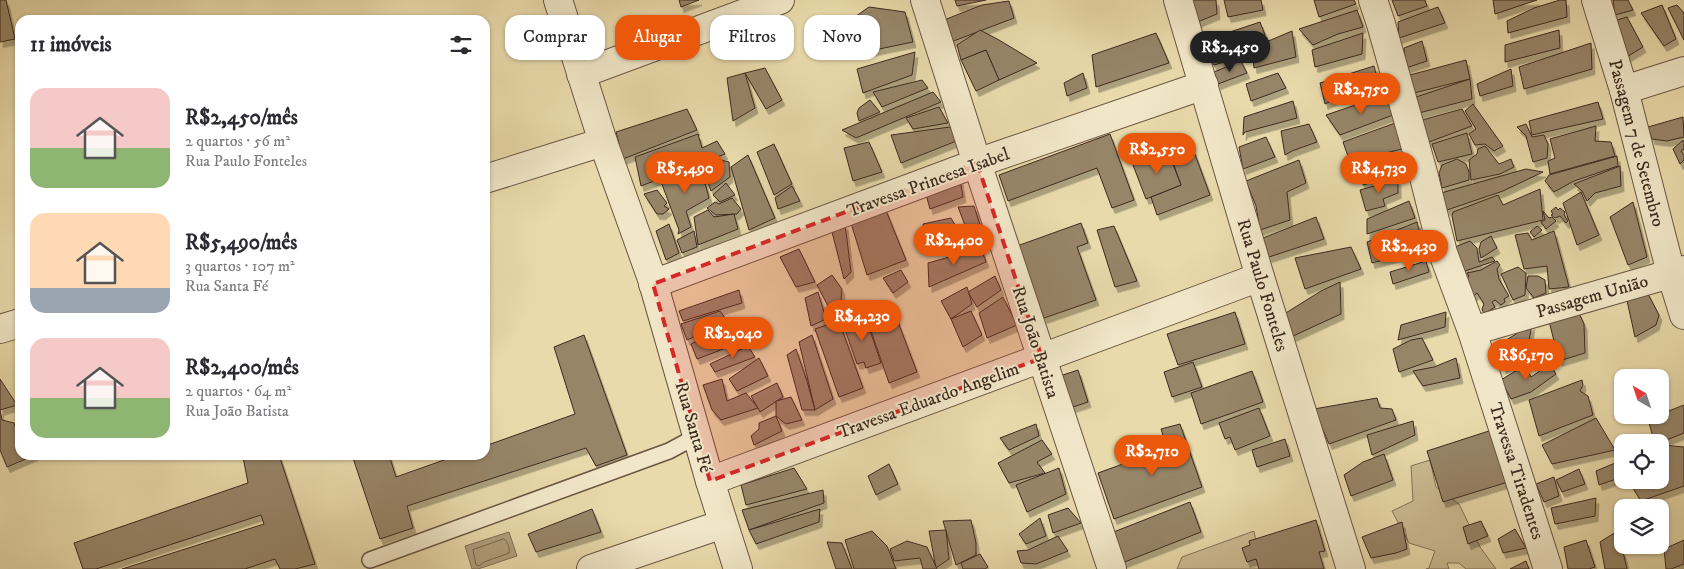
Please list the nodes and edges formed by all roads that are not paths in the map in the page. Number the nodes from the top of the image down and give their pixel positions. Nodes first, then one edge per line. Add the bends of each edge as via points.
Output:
1 (558, 0) edge
2 (780, 0) edge
3 (925, 0) edge
4 (1178, 0) edge
5 (1373, 0) edge
6 (1596, 0) edge
7 (1684, 71) edge
8 (581, 74) junction
9 (1204, 85) junction
10 (1624, 90) junction
11 (603, 142) junction
12 (977, 163) junction
13 (490, 177) edge
14 (1678, 271) edge
15 (1260, 277) junction
16 (653, 284) junction
17 (1684, 316) edge
18 (15, 324) edge
19 (0, 329) edge
20 (1472, 331) junction
21 (1042, 358) junction
22 (697, 436) junction
23 (710, 481) junction
24 (723, 524) junction
25 (370, 560) dead end
26 (1110, 568) edge
27 (591, 569) edge
28 (738, 569) edge
29 (1351, 569) edge
30 (1548, 569) edge

1 - 8 street, Rua Santa Fé
2 - 8 street
3 - 12 street, Rua João Batista
4 - 9 street, Rua Paulo Fonteles
5 - 20 street, Travessa Tiradentes via 1443,253
6 - 10 street, Passagem 7 de Setembro
7 - 10 street
8 - 11 street, Rua Santa Fé
9 - 12 street, Travessa Princesa Isabel
9 - 15 street, Rua Paulo Fonteles
10 - 14 street, Passagem 7 de Setembro
11 - 13 street
11 - 16 street, Rua Santa Fé
12 - 16 street, Travessa Princesa Isabel
12 - 21 street, Rua João Batista
14 - 17 street, Passagem 7 de Setembro
14 - 20 street, Passagem União
15 - 21 street, Travessa Eduardo Angelim
15 - 29 street, Rua Paulo Fonteles
16 - 22 street, Rua Santa Fé
18 - 19 street
20 - 30 street, Travessa Tiradentes
21 - 23 street, Travessa Eduardo Angelim
21 - 26 street, Rua João Batista
22 - 23 street, Rua Santa Fé
22 - 25 lane via 669,452
23 - 24 street, Rua Santa Fé
24 - 27 street
24 - 28 street, Rua Santa Fé

